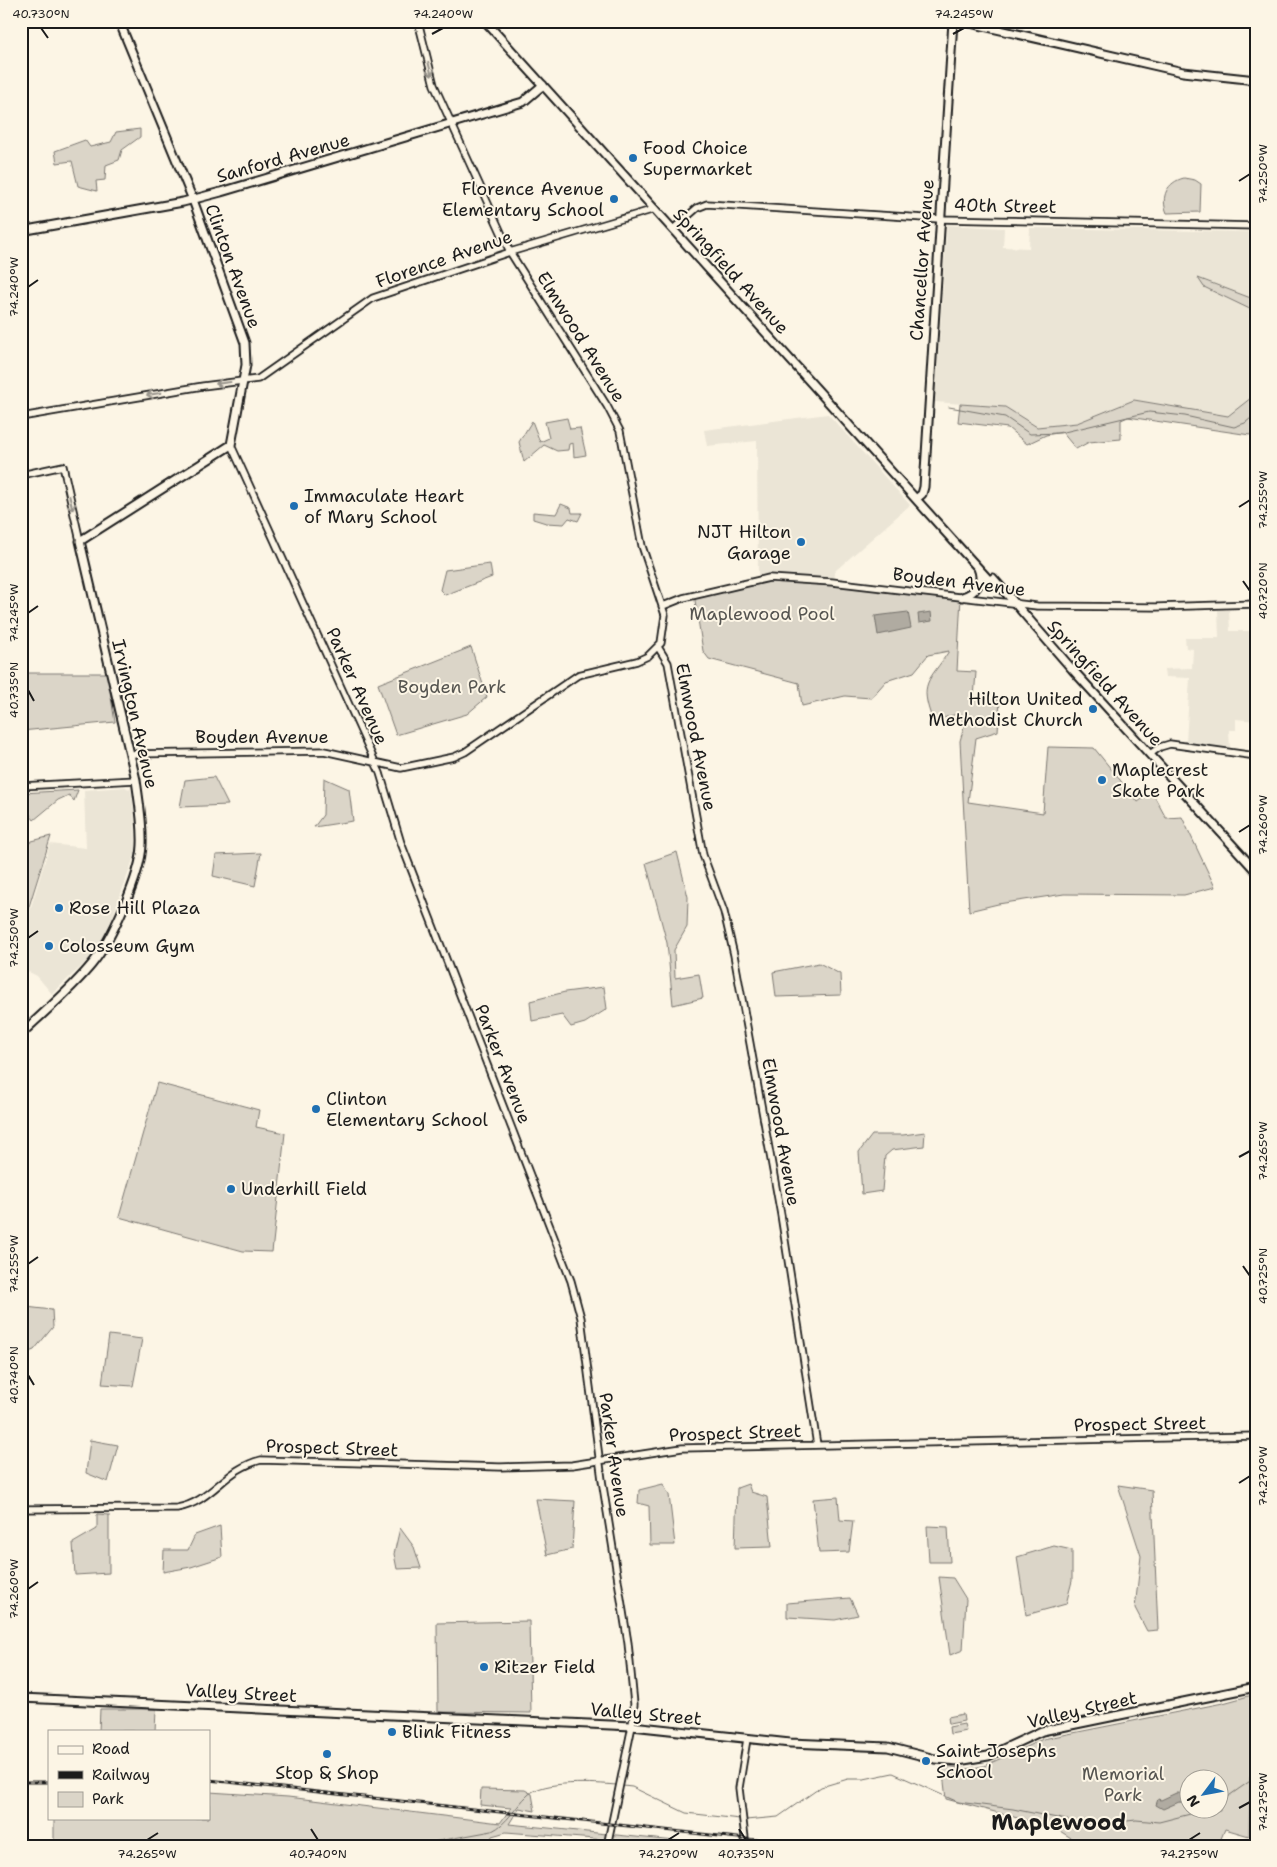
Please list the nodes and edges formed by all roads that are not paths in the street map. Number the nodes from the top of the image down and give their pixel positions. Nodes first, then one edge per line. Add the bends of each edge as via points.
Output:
1 (119, 21) edge
2 (418, 21) edge
3 (485, 21) edge
4 (952, 21) edge
5 (961, 21) edge
6 (1256, 80) edge
7 (543, 84) junction
8 (451, 124) junction
9 (193, 200) junction
10 (655, 209) junction
11 (940, 219) junction
12 (1256, 226) edge
13 (673, 229) junction
14 (21, 231) edge
15 (510, 252) junction
16 (244, 381) junction
17 (21, 417) edge
18 (231, 444) junction
19 (21, 475) edge
20 (916, 499) junction
21 (80, 541) junction
22 (955, 542) junction
23 (974, 564) junction
24 (994, 581) junction
25 (962, 597) junction
26 (1012, 603) junction
27 (1256, 604) edge
28 (663, 606) junction
29 (658, 647) junction
30 (130, 754) junction
31 (1150, 754) junction
32 (1256, 756) edge
33 (375, 763) junction
34 (136, 780) junction
35 (21, 786) edge
36 (1256, 871) edge
37 (21, 1034) edge
38 (1256, 1436) edge
39 (817, 1445) junction
40 (600, 1461) junction
41 (21, 1508) edge
42 (1256, 1687) edge
43 (21, 1698) edge
44 (632, 1726) junction
45 (747, 1739) junction
46 (607, 1846) edge
47 (746, 1846) edge

1 - 9 main road, Clinton Avenue
2 -> 8 street, Elmwood Avenue via 434,86
3 - 7 main road, Springfield Avenue
4 - 11 main road, Chancellor Avenue
5 - 6 main road via 1183,72
7 - 8 main road, Sanford Avenue via 524,102
7 - 10 main road, Springfield Avenue
8 - 9 main road, Sanford Avenue
8 - 15 street, Elmwood Avenue
9 - 14 main road, Sanford Avenue
9 - 16 main road, Clinton Avenue via 245,342
10 - 13 main road, Springfield Avenue
10 - 15 street, Florence Avenue
11 - 12 street, 40th Street
11 - 13 street, 40th Street via 707,204 697,208
11 - 20 main road, Chancellor Avenue via 924,487
13 - 20 main road, Springfield Avenue
15 - 16 street, Florence Avenue via 373,298 258,379
15 - 28 street, Elmwood Avenue via 616,422 642,546
16 -> 17 street, Florence Avenue
16 - 18 main road, Clinton Avenue
18 - 21 main road
18 - 33 street, Parker Avenue
19 -> 21 street via 63,466
20 - 22 main road, Springfield Avenue
21 - 30 main road, Irvington Avenue
22 - 23 main road, Springfield Avenue
22 - 24 main road, Springfield Avenue via 978,561
23 - 24 main road, Springfield Avenue via 990,581
23 - 25 main road via 979,572 979,584 974,591
24 - 26 main road, Springfield Avenue
25 - 26 street, Boyden Avenue
25 - 28 street, Boyden Avenue via 769,578 682,598
26 - 27 street, Boyden Avenue via 1098,607
26 - 31 main road, Springfield Avenue
28 - 29 street, Elmwood Avenue via 665,624
29 - 33 street, Boyden Avenue via 643,659 578,675 454,757 400,768
29 - 39 street, Elmwood Avenue via 668,663 704,855 724,912 734,955 781,1215
30 - 33 street, Boyden Avenue via 324,750
30 - 34 main road, Irvington Avenue
31 - 32 street via 1165,744
31 - 36 main road, Springfield Avenue
33 - 40 street, Parker Avenue via 405,852 571,1281 580,1318
34 - 35 street
34 - 37 main road, Irvington Avenue via 142,853 118,920 91,966
38 - 39 street, Prospect Street
39 - 40 street, Prospect Street via 682,1448
40 - 41 street, Prospect Street via 572,1465 466,1467 261,1460 238,1468 190,1506
40 - 44 street, Parker Avenue via 628,1643 634,1704
42 - 45 main road, Valley Street via 1035,1733 997,1752 968,1760 935,1759 888,1747
43 - 44 main road, Valley Street
44 - 45 main road, Valley Street
44 - 46 street, Parker Avenue
45 - 47 street via 739,1788

